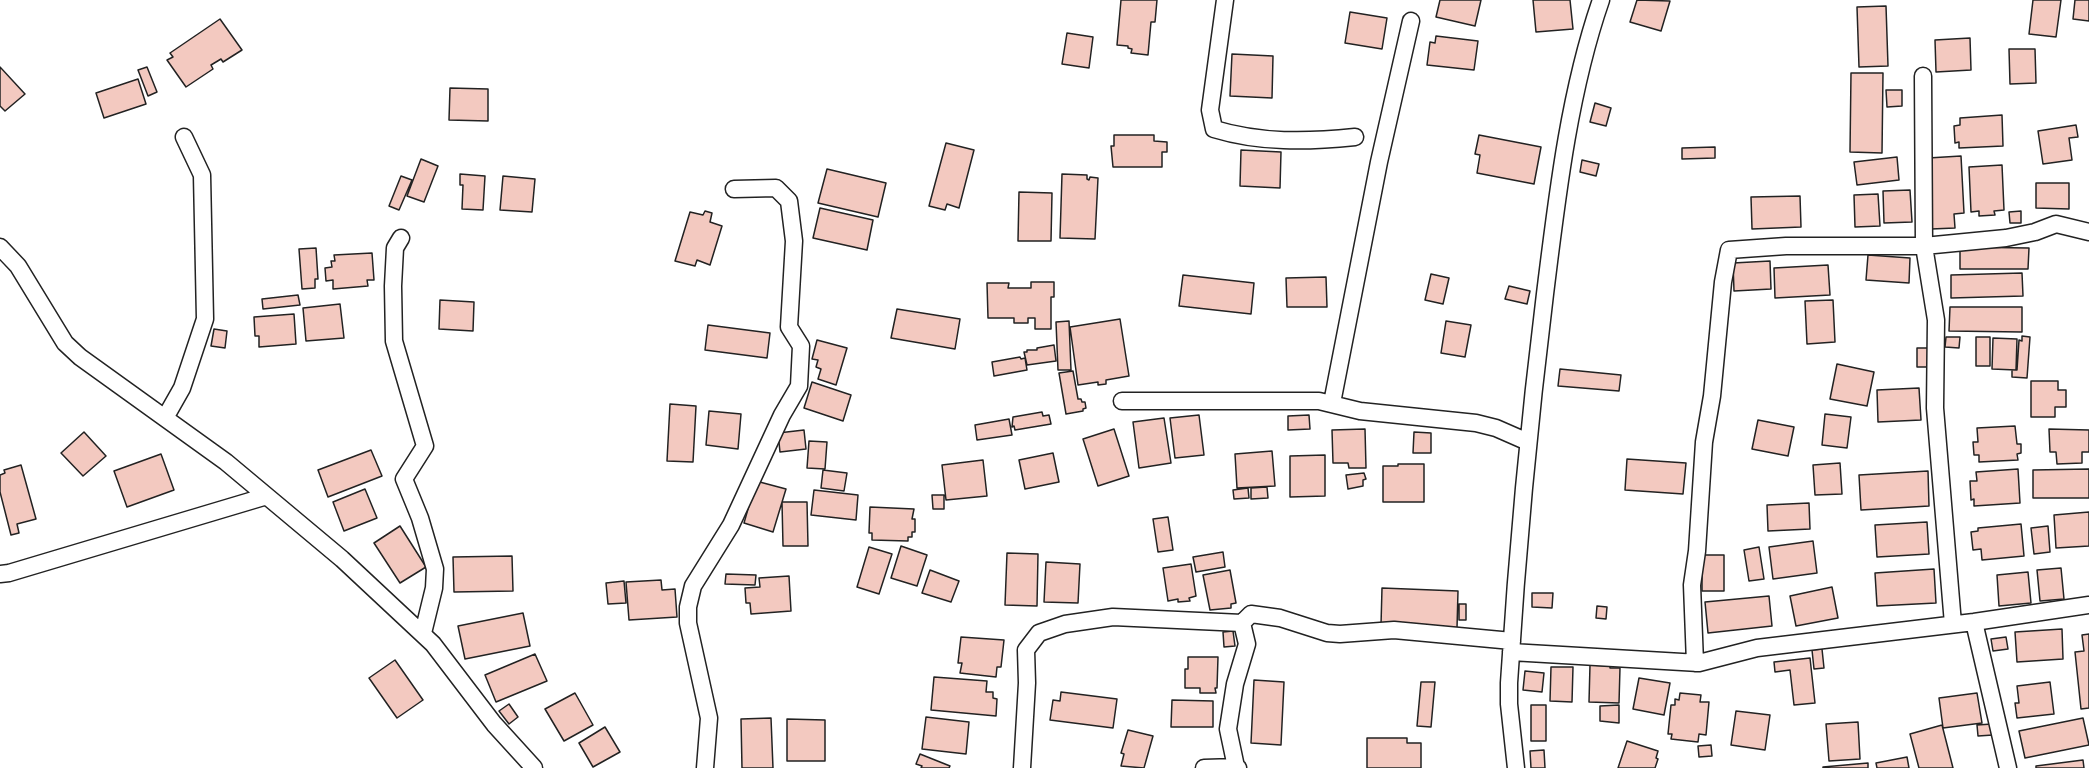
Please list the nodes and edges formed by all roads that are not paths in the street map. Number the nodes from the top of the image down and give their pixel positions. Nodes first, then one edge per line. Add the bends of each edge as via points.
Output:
1 (1225, 0) edge
2 (1601, 0) edge
3 (1411, 21) dead end
4 (1923, 76) dead end
5 (184, 137) dead end
6 (1355, 137) dead end
7 (734, 189) dead end
8 (2089, 232) edge
9 (401, 238) dead end
10 (1924, 246) junction
11 (0, 247) edge
12 (1122, 401) dead end
13 (1332, 403) junction
14 (165, 418) junction
15 (1528, 442) junction
16 (267, 496) junction
17 (0, 574) edge
18 (2089, 605) edge
19 (1974, 622) junction
20 (1242, 623) junction
21 (1953, 624) junction
22 (423, 633) junction
23 (1511, 646) junction
24 (1695, 663) junction
25 (534, 768) edge
26 (705, 768) edge
27 (1022, 768) edge
28 (1204, 768) edge
29 (1237, 768) edge
30 (1516, 768) edge
31 (2008, 768) edge

1 - 6 street via 1209,110 1214,129 1268,140
2 - 15 street via 1582,66 1556,197
3 - 13 street
4 - 10 street
5 - 14 street via 202,175 205,319 182,388
7 - 26 street via 776,188 789,201 794,241 789,327 801,346 799,386 731,525 693,586 688,623 709,718
8 - 10 street via 2056,224 2006,238
9 - 22 street via 395,248 393,277 394,341 425,446 404,479 435,569
10 - 21 street via 1936,321 1935,408
10 - 24 street via 1729,250 1704,442 1692,585
11 - 14 street via 18,266 66,343
12 - 13 street
13 - 15 street via 1360,411 1476,423
14 - 16 street
15 - 23 street
16 - 17 street
16 - 22 street
18 - 19 street
19 - 21 street
19 - 31 street
20 - 23 street via 1251,614 1280,618 1327,633 1394,630
20 - 27 street via 1113,617 1065,624 1039,633 1026,650
20 - 29 street via 1247,644 1228,729
21 - 24 street via 1757,648
22 - 25 street
23 - 24 street
23 - 30 street via 1509,704
28 - 29 street

